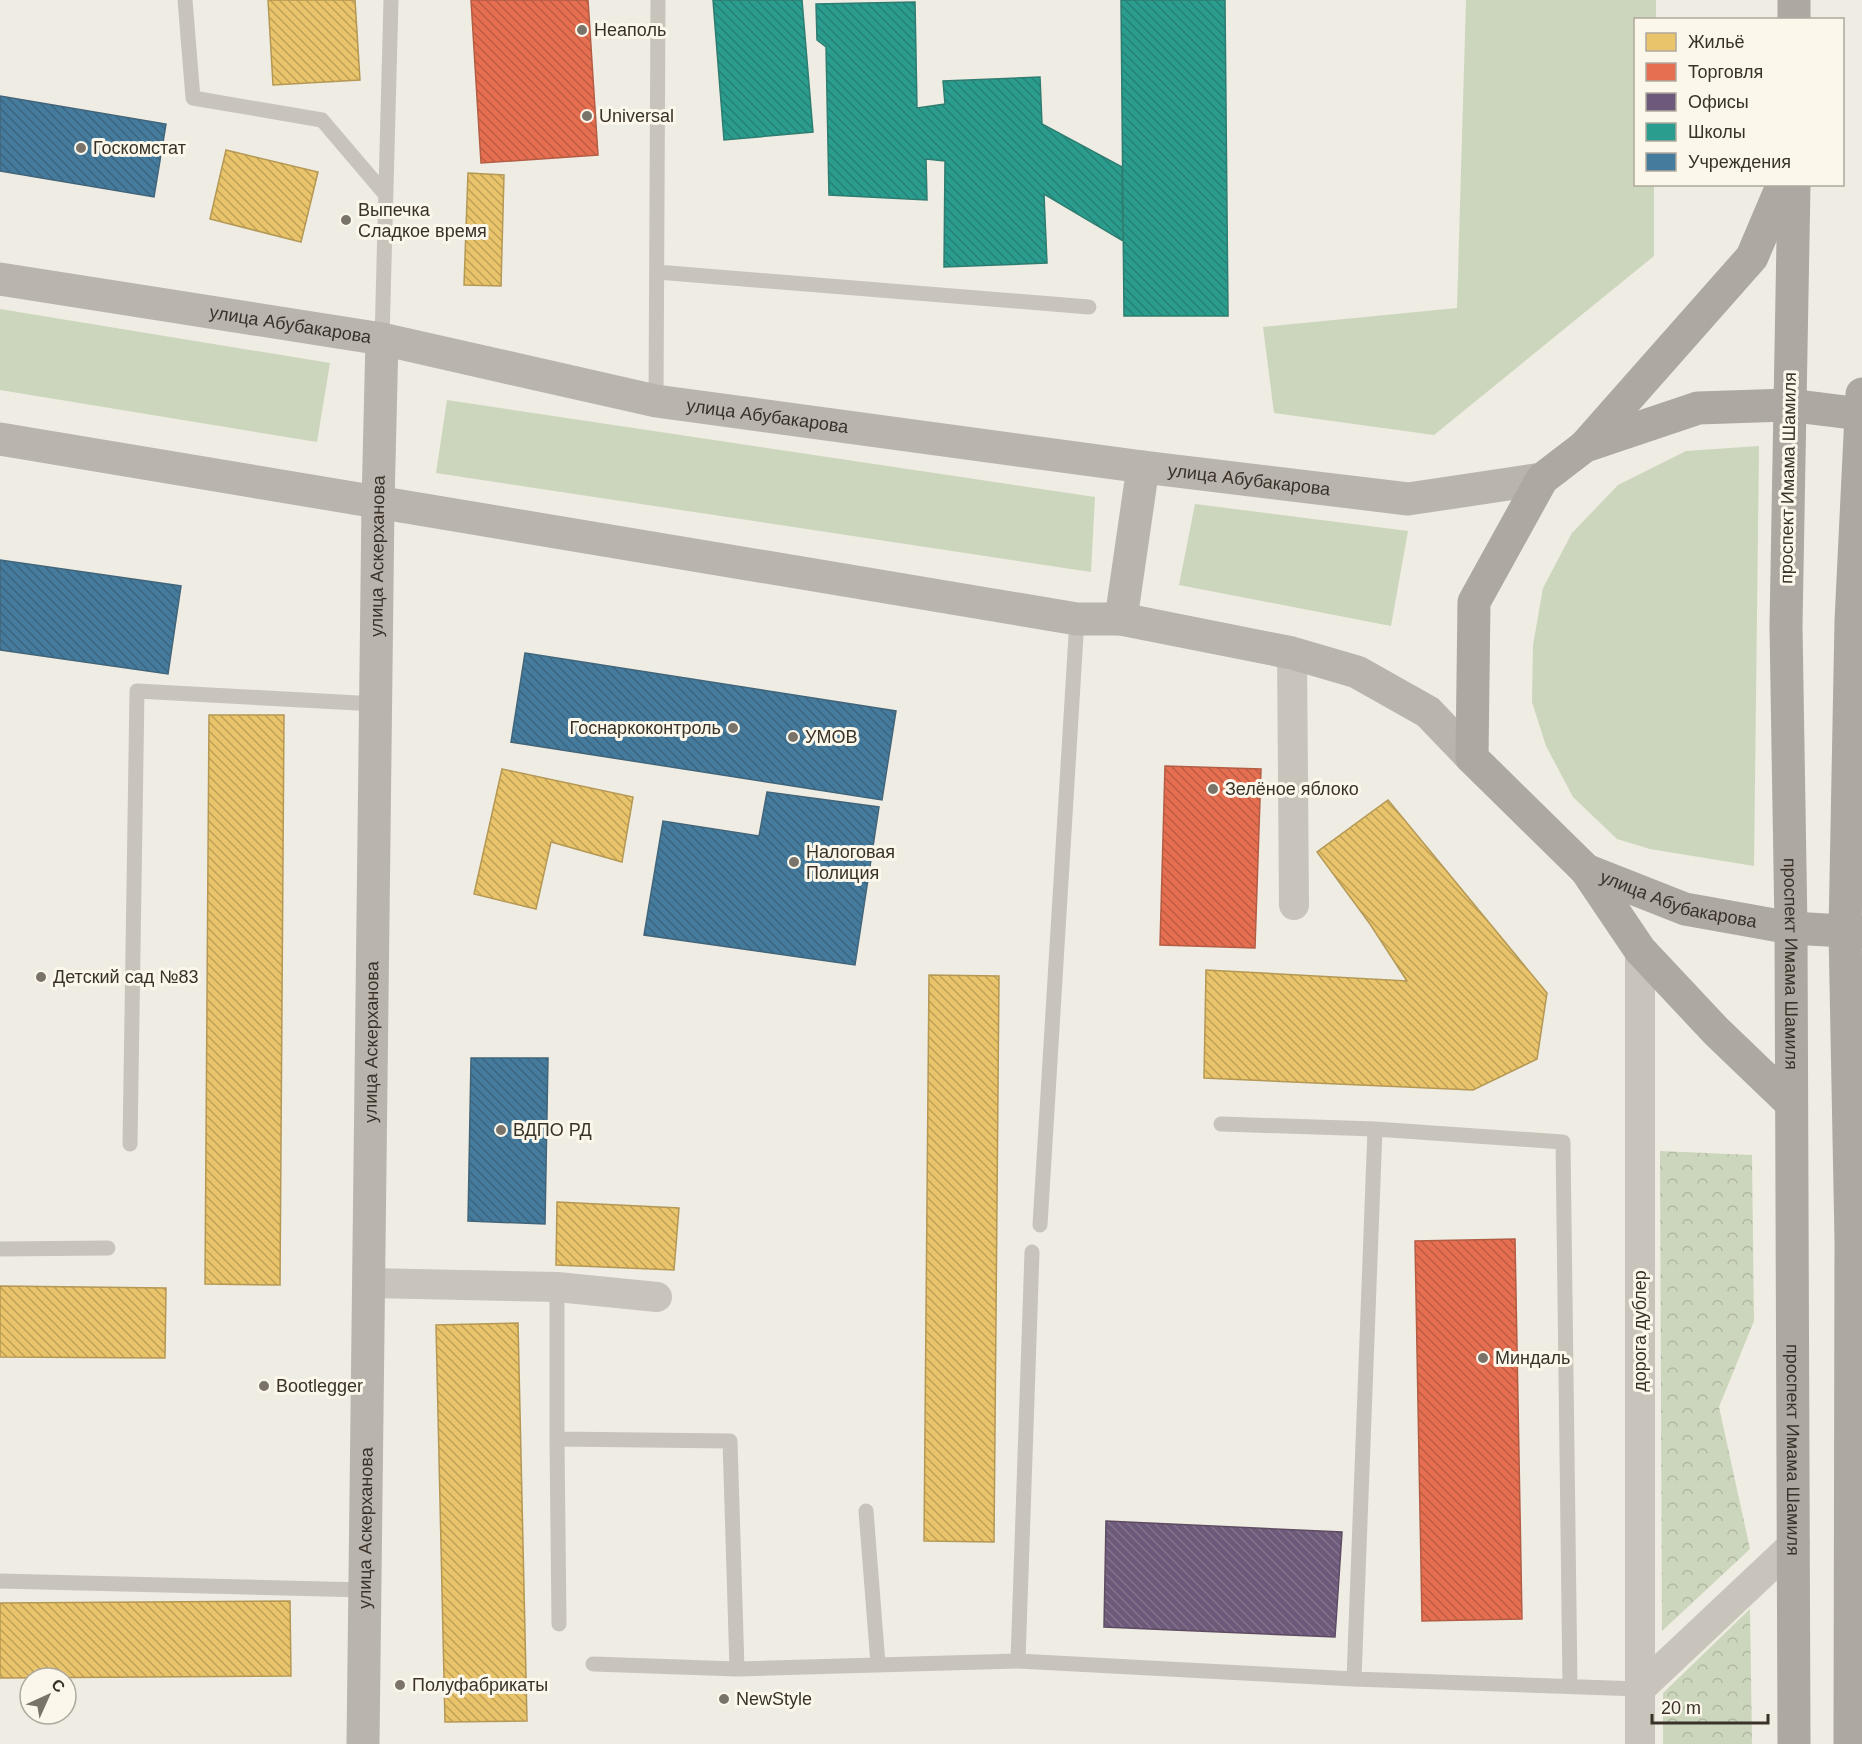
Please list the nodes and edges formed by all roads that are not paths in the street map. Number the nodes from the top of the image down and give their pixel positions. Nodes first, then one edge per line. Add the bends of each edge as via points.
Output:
1 (185, 0) edge
2 (390, 0) edge
3 (658, 0) edge
4 (1794, 0) edge
5 (1794, 18) edge
6 (1782, 186) edge
7 (1794, 186) edge
8 (385, 194) junction
9 (657, 272) junction
10 (0, 279) edge
11 (1089, 307) dead end
12 (382, 339) junction
13 (656, 401) junction
14 (1788, 405) junction
15 (1862, 407) edge
16 (0, 439) edge
17 (1585, 446) junction
18 (1143, 467) junction
19 (1542, 479) junction
20 (378, 504) junction
21 (1077, 618) junction
22 (1121, 619) junction
23 (1292, 652) junction
24 (376, 704) junction
25 (1472, 758) junction
26 (1586, 870) junction
27 (1294, 905) dead end
28 (1791, 928) junction
29 (1853, 932) edge
30 (1640, 950) junction
31 (1856, 1077) edge
32 (1790, 1102) junction
33 (1221, 1124) dead end
34 (1375, 1129) junction
35 (130, 1144) dead end
36 (1040, 1225) dead end
37 (108, 1248) dead end
38 (0, 1249) edge
39 (1032, 1252) dead end
40 (369, 1283) junction
41 (557, 1287) junction
42 (657, 1297) dead end
43 (557, 1439) junction
44 (866, 1511) dead end
45 (1795, 1544) junction
46 (0, 1581) edge
47 (364, 1590) junction
48 (559, 1624) dead end
49 (1018, 1660) junction
50 (593, 1664) dead end
51 (878, 1664) junction
52 (737, 1669) junction
53 (1354, 1679) junction
54 (1570, 1686) junction
55 (1640, 1700) junction
56 (363, 1744) edge
57 (1640, 1744) edge
58 (1794, 1744) edge
59 (1850, 1744) edge

1 - 8 lane via 193,98 322,120
2 - 8 lane
3 - 9 lane
4 - 5 main road
6 - 17 main road via 1752,257
7 - 14 main road, проспект Имама Шамиля
8 - 12 lane
9 - 11 lane
9 - 13 lane
10 - 12 main road, улица Абубакарова
12 - 13 main road, улица Абубакарова
12 - 20 main road, улица Аскерханова
13 - 18 main road, улица Абубакарова
14 - 15 main road, улица Абубакарова
14 - 17 main road, улица Абубакарова via 1698,408
14 - 28 main road, проспект Имама Шамиля via 1786,626
15 - 29 main road via 1851,621
16 - 20 main road, улица Абубакарова
17 - 19 main road, улица Абубакарова
18 - 19 main road, улица Абубакарова via 1408,499
18 - 22 main road
19 - 25 main road, улица Абубакарова via 1474,602
20 - 21 main road, улица Абубакарова
20 - 24 main road, улица Аскерханова
21 - 22 main road, улица Абубакарова
21 - 36 lane
22 - 23 main road, улица Абубакарова
23 - 25 main road, улица Абубакарова via 1358,672 1428,712
23 - 27 street
24 - 35 lane via 137,691
24 - 40 main road, улица Аскерханова
25 - 26 main road, улица Абубакарова
26 - 28 main road, улица Абубакарова via 1685,909
26 - 30 main road
28 - 29 main road, улица Абубакарова
28 - 32 main road, проспект Имама Шамиля
29 - 31 main road
30 - 32 main road
30 - 55 street, дорога дублер
31 - 59 main road
32 - 45 main road, проспект Имама Шамиля
33 - 34 lane
34 - 53 lane
34 - 54 lane via 1563,1142
37 - 38 lane
39 - 49 lane
40 - 41 street
40 - 47 main road, улица Аскерханова
41 - 42 street
41 - 43 lane
43 - 48 lane
43 - 52 lane via 730,1441
44 - 51 lane
45 - 55 street
45 - 58 main road, проспект Имама Шамиля
46 - 47 lane
47 - 56 main road, улица Аскерханова
49 - 51 lane
49 - 53 lane
50 - 52 lane
51 - 52 lane
53 - 54 lane
54 - 55 lane
55 - 57 street, дорога дублер

